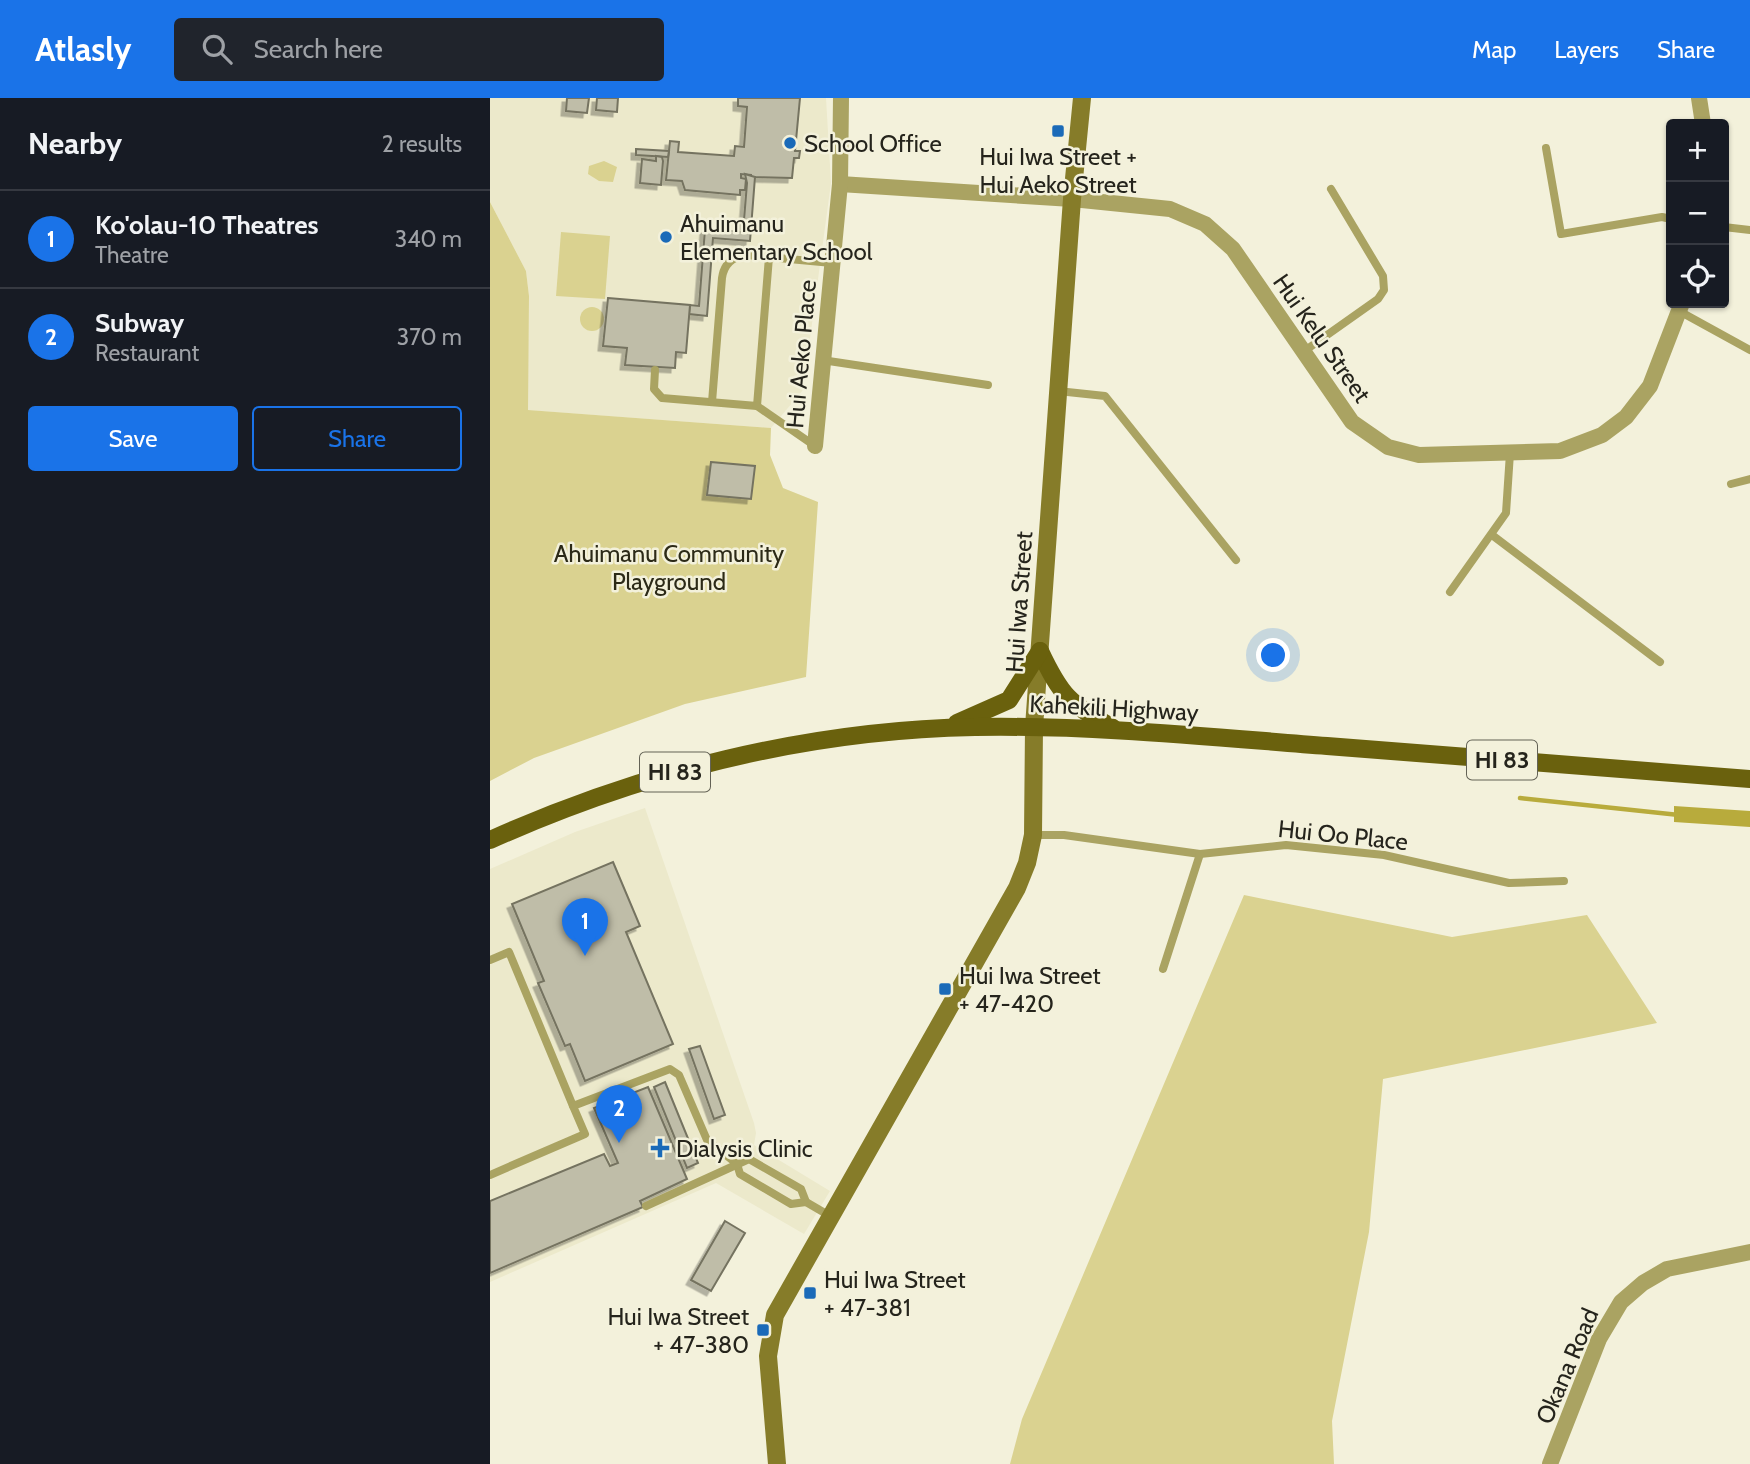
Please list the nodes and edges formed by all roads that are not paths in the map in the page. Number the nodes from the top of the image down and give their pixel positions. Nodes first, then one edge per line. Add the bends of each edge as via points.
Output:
1 (841, 98) edge
2 (1082, 98) edge
3 (1699, 98) edge
4 (1702, 119) edge
5 (1546, 148) dead end
6 (840, 184) junction
7 (1331, 189) dead end
8 (1072, 199) junction
9 (1666, 218) edge
10 (1729, 228) edge
11 (1750, 230) edge
12 (769, 257) junction
13 (832, 263) junction
14 (1681, 308) edge
15 (1683, 308) edge
16 (1750, 351) edge
17 (1303, 352) junction
18 (822, 360) junction
19 (655, 370) dead end
20 (988, 385) dead end
21 (1058, 391) junction
22 (712, 402) junction
23 (757, 406) junction
24 (815, 446) joint
25 (1510, 453) junction
26 (1750, 479) edge
27 (1731, 484) dead end
28 (1492, 535) junction
29 (1236, 560) dead end
30 (1450, 593) dead end
31 (1040, 651) junction
32 (1660, 662) dead end
33 (1034, 727) junction
34 (940, 729) junction
35 (1116, 730) junction
36 (1750, 779) edge
37 (1033, 835) junction
38 (490, 840) edge
39 (1200, 854) junction
40 (1564, 881) dead end
41 (490, 960) edge
42 (1163, 969) dead end
43 (573, 1106) junction
44 (737, 1164) junction
45 (490, 1175) edge
46 (806, 1202) junction
47 (646, 1206) dead end
48 (830, 1216) junction
49 (1750, 1252) edge
50 (778, 1464) edge
51 (1550, 1464) edge

1 - 6 street, Hui Aeko Place
2 - 8 street, Hui Iwa Street
3 - 4 street
5 - 9 lane via 1561,233
6 - 8 street, Hui Kelu Street
6 - 13 street, Hui Aeko Place
7 - 17 lane via 1385,285 1378,299
8 - 17 street, Hui Kelu Street via 1170,209 1205,224 1233,249
8 - 21 street, Hui Iwa Street
10 - 11 lane
12 - 13 lane
12 - 22 lane via 739,256 723,272
12 - 23 lane
13 - 18 street, Hui Aeko Place
14 - 25 street, Hui Kelu Street via 1650,386 1614,427 1560,451
15 - 16 lane
17 - 25 street, Hui Kelu Street via 1352,422 1388,447 1419,455
18 - 20 lane
18 - 24 street, Hui Aeko Place
19 - 22 lane via 659,396
21 - 29 lane via 1105,396
21 - 31 street, Hui Iwa Street
22 - 23 lane
23 - 24 lane
25 - 28 lane via 1508,508
26 - 27 lane
28 - 30 lane
28 - 32 lane
31 - 33 street, Hui Iwa Street
31 - 34 main road via 1009,700
31 - 35 main road via 1060,692
33 - 34 main road, Kahekili Highway / HI 83
33 - 35 main road, Kahekili Highway / HI 83
33 - 37 street, Hui Iwa Street
34 - 38 main road, Kahekili Highway / HI 83 via 818,741 716,762 616,790
35 - 36 main road, Kahekili Highway / HI 83
37 - 39 lane, Hui Oo Place via 1064,835
37 - 48 street, Hui Iwa Street via 1017,888
39 - 40 lane, Hui Oo Place via 1286,845 1384,855 1509,883
39 - 42 lane
41 - 43 lane via 509,952
43 - 44 lane via 670,1069 679,1075 707,1140
43 - 45 lane via 586,1134
44 - 46 lane via 740,1174 791,1204
44 - 46 lane via 749,1159 802,1189
44 - 47 lane
46 - 48 lane
48 - 50 street, Hui Iwa Street via 780,1302 771,1329 768,1356
49 - 51 street, Okana Road via 1667,1269 1621,1302 1599,1339

